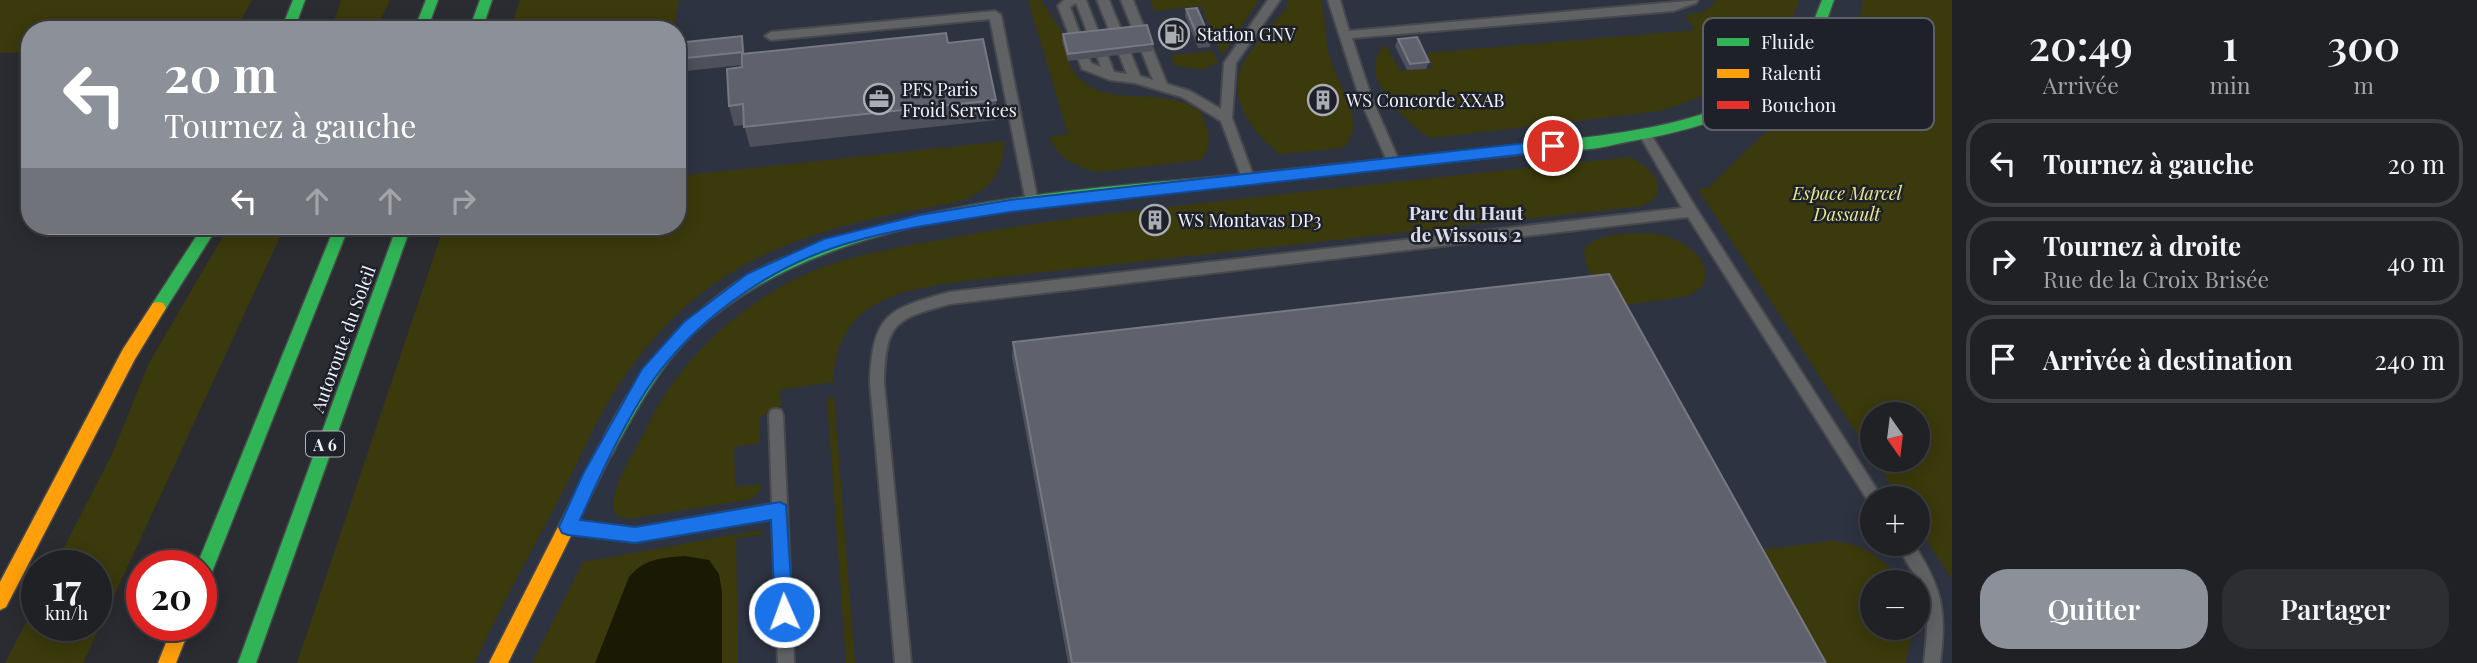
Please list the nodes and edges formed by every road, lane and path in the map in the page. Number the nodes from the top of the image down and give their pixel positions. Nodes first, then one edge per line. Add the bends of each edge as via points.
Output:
1 (299, 0) edge
2 (432, 0) edge
3 (485, 0) edge
4 (1072, 0) edge
5 (1080, 0) edge
6 (1103, 0) edge
7 (1127, 0) edge
8 (1274, 0) edge
9 (1334, 0) edge
10 (1692, 0) edge
11 (1828, 0) edge
12 (1822, 18) edge
13 (291, 21) edge
14 (424, 21) edge
15 (478, 21) edge
16 (1345, 35) junction
17 (771, 36) dead end
18 (1110, 76) junction
19 (1135, 79) junction
20 (1162, 87) junction
21 (1226, 118) junction
22 (1703, 120) edge
23 (1646, 136) junction
24 (1394, 163) junction
25 (1248, 178) junction
26 (1032, 202) junction
27 (1691, 212) junction
28 (205, 235) edge
29 (338, 235) edge
30 (401, 235) edge
31 (125, 330) dead end
32 (105, 365) dead end
33 (775, 415) dead end
34 (1867, 486) edge
35 (780, 510) junction
36 (568, 527) junction
37 (212, 550) edge
38 (1913, 556) edge
39 (0, 601) edge
40 (176, 641) edge
41 (167, 663) edge
42 (247, 663) edge
43 (498, 663) edge
44 (786, 663) edge
45 (903, 663) edge
46 (1932, 663) edge

1 - 13 main road
2 - 14 main road
3 - 15 main road
4 - 18 lane via 1064,6 1086,66
5 - 18 lane
6 - 19 lane
7 - 20 lane
8 - 21 lane via 1230,63
9 - 16 lane
10 - 16 lane via 1660,8
11 - 12 main road
16 - 24 lane
17 - 26 lane via 995,15
18 - 19 lane
19 - 20 lane
20 - 21 lane via 1186,94
21 - 25 lane
22 - 23 main road
23 - 24 main road
23 - 27 lane
24 - 25 main road
25 - 26 main road
26 - 36 main road via 920,221 824,245 753,278 690,327 648,374
27 - 34 lane
27 - 45 lane via 950,298 910,308 886,324 878,346 877,382
28 - 39 main road via 129,354
29 - 37 main road
30 - 42 main road, Autoroute du Soleil / A 6
31 - 32 main road
33 - 35 lane
35 - 36 lane via 635,535
35 - 44 lane
36 - 43 main road
38 - 46 lane via 1929,582 1939,623
40 - 41 main road

